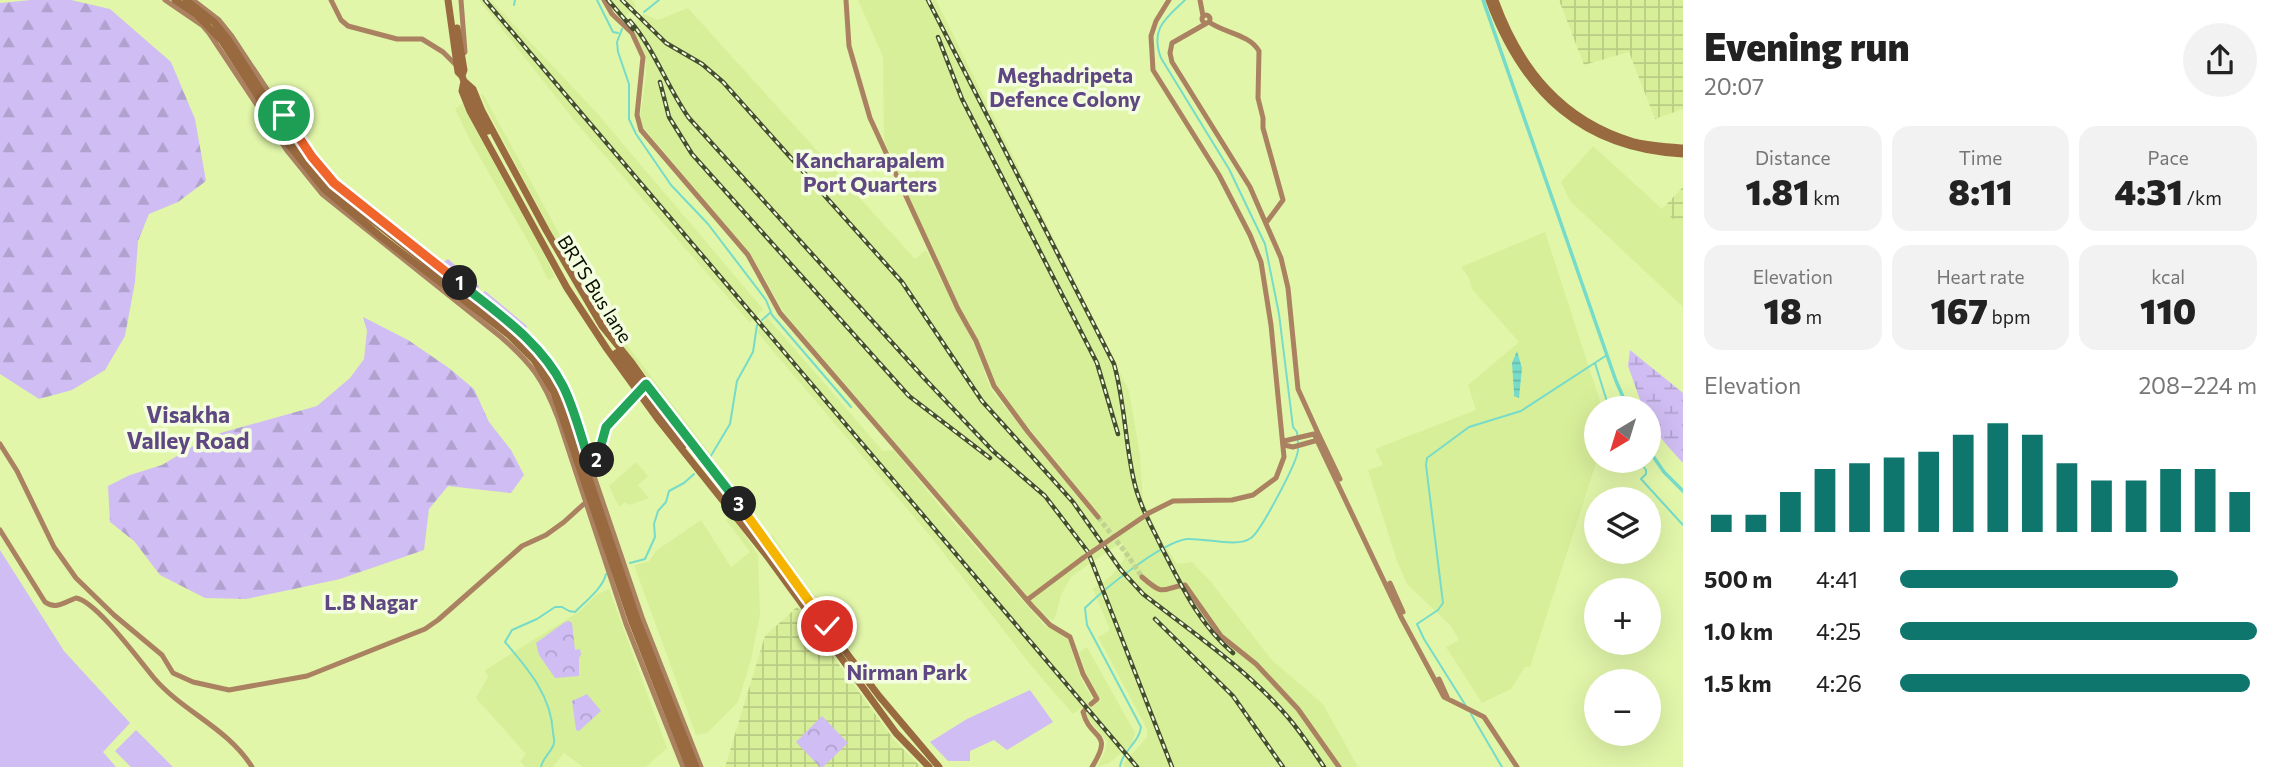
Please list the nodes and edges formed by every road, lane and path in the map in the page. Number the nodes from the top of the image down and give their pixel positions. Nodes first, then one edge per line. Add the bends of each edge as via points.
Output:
1 (165, 0) edge
2 (175, 0) edge
3 (186, 0) edge
4 (193, 0) edge
5 (329, 0) edge
6 (451, 0) edge
7 (461, 0) edge
8 (604, 0) edge
9 (846, 0) edge
10 (1169, 0) edge
11 (1201, 0) edge
12 (1489, 0) edge
13 (1495, 0) edge
14 (1206, 19) junction
15 (456, 38) junction
16 (443, 52) junction
17 (462, 55) junction
18 (460, 65) junction
19 (463, 78) junction
20 (1683, 148) edge
21 (1683, 154) edge
22 (1265, 219) junction
23 (642, 388) junction
24 (556, 391) junction
25 (1317, 437) junction
26 (1284, 443) junction
27 (0, 444) edge
28 (1293, 444) junction
29 (1284, 457) junction
30 (593, 467) junction
31 (593, 499) junction
32 (1098, 517) tunnel mouth
33 (0, 530) edge
34 (1142, 577) tunnel mouth
35 (1027, 600) junction
36 (658, 679) junction
37 (252, 767) edge
38 (683, 767) edge
39 (689, 767) edge
40 (698, 767) edge
41 (934, 767) edge
42 (1092, 767) edge
43 (1339, 767) edge
44 (1515, 767) edge

1 - 31 street via 208,33 322,194 529,361 549,395
2 - 24 main road via 222,41 289,145 324,189 526,350
3 - 24 main road via 215,22 329,186 513,331 538,356
4 - 30 street via 231,35 334,183 531,342 564,388
5 - 16 street via 348,26 390,37 422,39
6 - 15 main road
7 - 17 street
8 - 35 street via 638,43 643,59 637,115 641,130 748,255 780,313
9 - 32 street via 849,46 870,118 994,386
10 - 26 street via 1151,36 1153,70 1219,175 1261,262
11 - 14 street
12 - 21 main road via 1513,53 1550,102 1601,136 1634,148
13 - 20 main road via 1514,44 1555,99 1578,116 1635,142
14 - 22 street via 1251,42 1259,51 1258,98 1283,200
14 - 22 street via 1172,44 1172,62 1243,174
15 - 16 street
15 - 17 main road
15 - 18 main road
16 - 18 street
17 - 18 main road
18 - 19 main road via 458,72
19 - 23 main road via 588,306
19 - 23 main road via 461,91 470,111 562,279 585,317
22 - 25 street via 1288,288 1300,396
23 - 30 street via 606,427
23 - 41 main road via 664,428 726,502 896,733
24 - 31 main road
25 - 28 street
25 - 44 street via 1448,699 1481,715
26 - 28 street
26 - 29 street
27 - 31 street via 54,547 76,578 162,655 173,673 220,690 307,676 425,629 522,546
28 - 29 street
29 - 35 street, bridge via 1276,478 1253,495 1173,501 1149,513
30 - 31 street
31 - 36 main road via 632,622
31 - 38 street via 626,624
31 - 40 street
33 - 37 street via 45,602 51,606 76,598 86,602 168,694 225,735
34 - 43 street via 1164,591 1185,585 1221,636 1256,664 1298,709
35 - 42 street via 1050,625 1070,637 1097,699 1083,712 1102,740 1102,751
36 - 39 main road
36 - 40 main road

